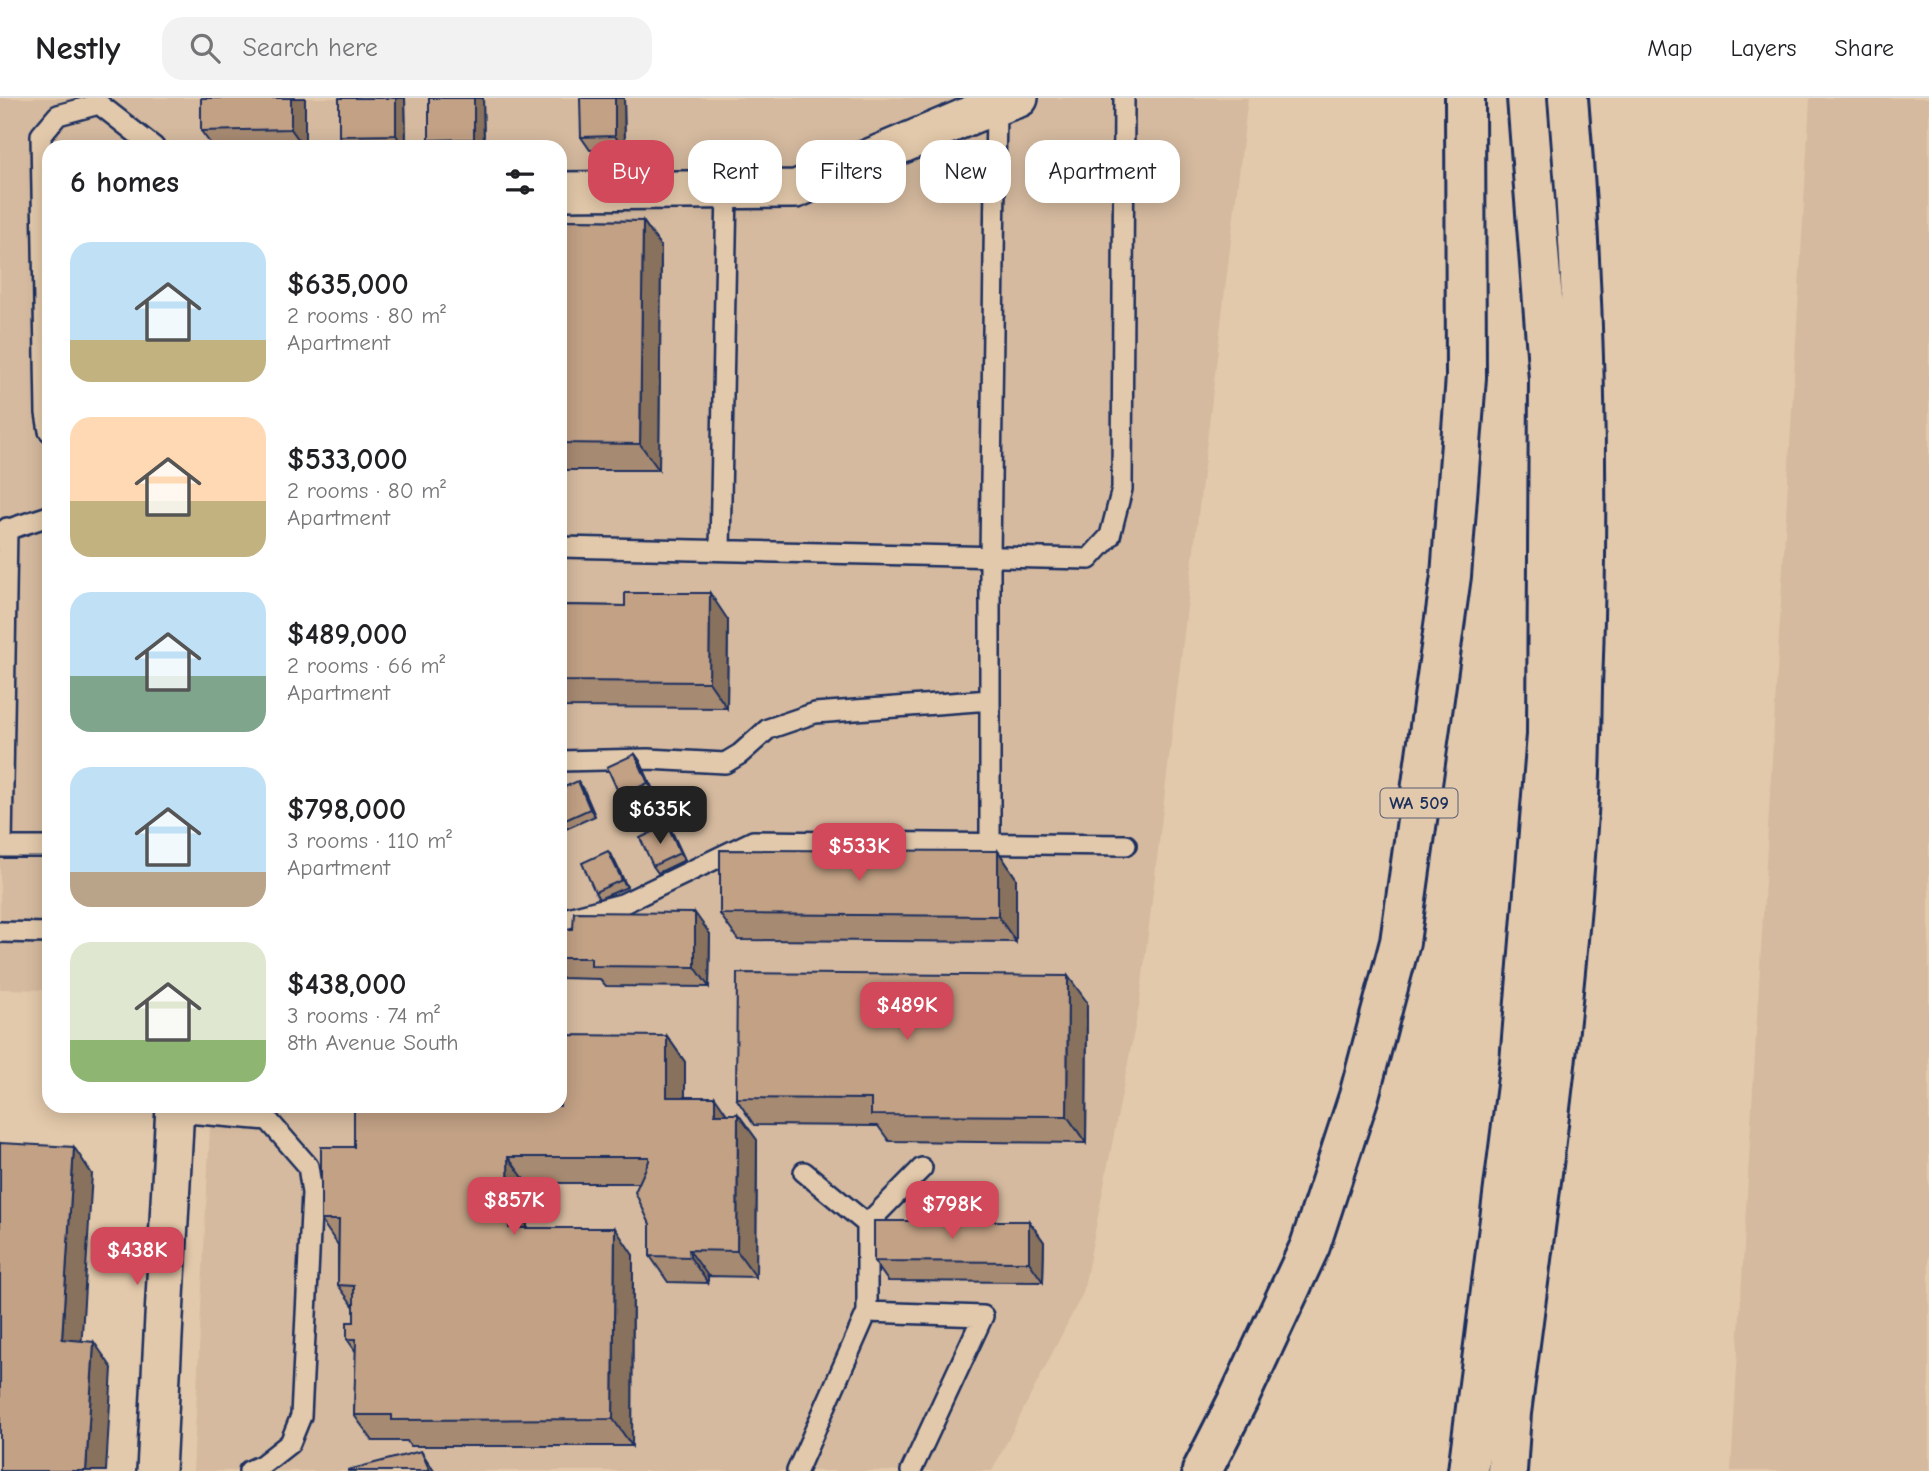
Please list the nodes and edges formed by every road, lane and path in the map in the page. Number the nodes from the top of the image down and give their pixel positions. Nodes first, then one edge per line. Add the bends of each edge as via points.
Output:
1 (1124, 98) edge
2 (1465, 98) edge
3 (1527, 98) edge
4 (1568, 98) edge
5 (1007, 102) edge
6 (145, 140) edge
7 (42, 175) edge
8 (688, 189) edge
9 (782, 189) edge
10 (567, 191) edge
11 (727, 203) edge
12 (42, 518) edge
13 (4, 530) edge
14 (567, 547) edge
15 (720, 550) junction
16 (990, 557) junction
17 (990, 700) junction
18 (567, 761) edge
19 (990, 844) junction
20 (1126, 845) dead end
21 (1, 847) edge
22 (42, 847) edge
23 (567, 918) edge
24 (0, 932) edge
25 (42, 933) edge
26 (175, 1113) edge
27 (212, 1113) edge
28 (922, 1168) dead end
29 (804, 1172) dead end
30 (867, 1224) junction
31 (867, 1312) junction
32 (156, 1471) edge
33 (249, 1471) edge
34 (797, 1471) edge
35 (911, 1471) edge
36 (1202, 1471) edge
37 (1468, 1471) edge
38 (1507, 1471) edge

1 - 16 lane via 1122,489 1110,536 1089,559
2 - 36 highway, WA 509 via 1466,377 1452,563 1400,942 1359,1096 1310,1246
3 - 37 highway via 1549,379 1547,735 1520,1062
4 - 38 highway via 1578,211 1587,473 1578,824
5 - 9 street via 796,189
5 - 16 lane
6 - 7 lane via 99,104 58,115 41,135
8 - 10 street
11 - 15 lane
12 - 13 lane
13 - 21 lane
14 - 15 lane
15 - 16 lane
16 - 17 lane
17 - 18 lane via 815,713 768,729 725,763
17 - 19 lane
19 - 20 lane
19 - 23 lane via 754,841 622,904
21 - 22 lane
24 - 25 lane
26 - 32 street
27 - 33 lane via 268,1119 308,1166 312,1193 301,1416 290,1443
28 - 30 lane
29 - 30 lane
30 - 31 lane
31 - 34 lane
31 - 35 lane via 983,1316

